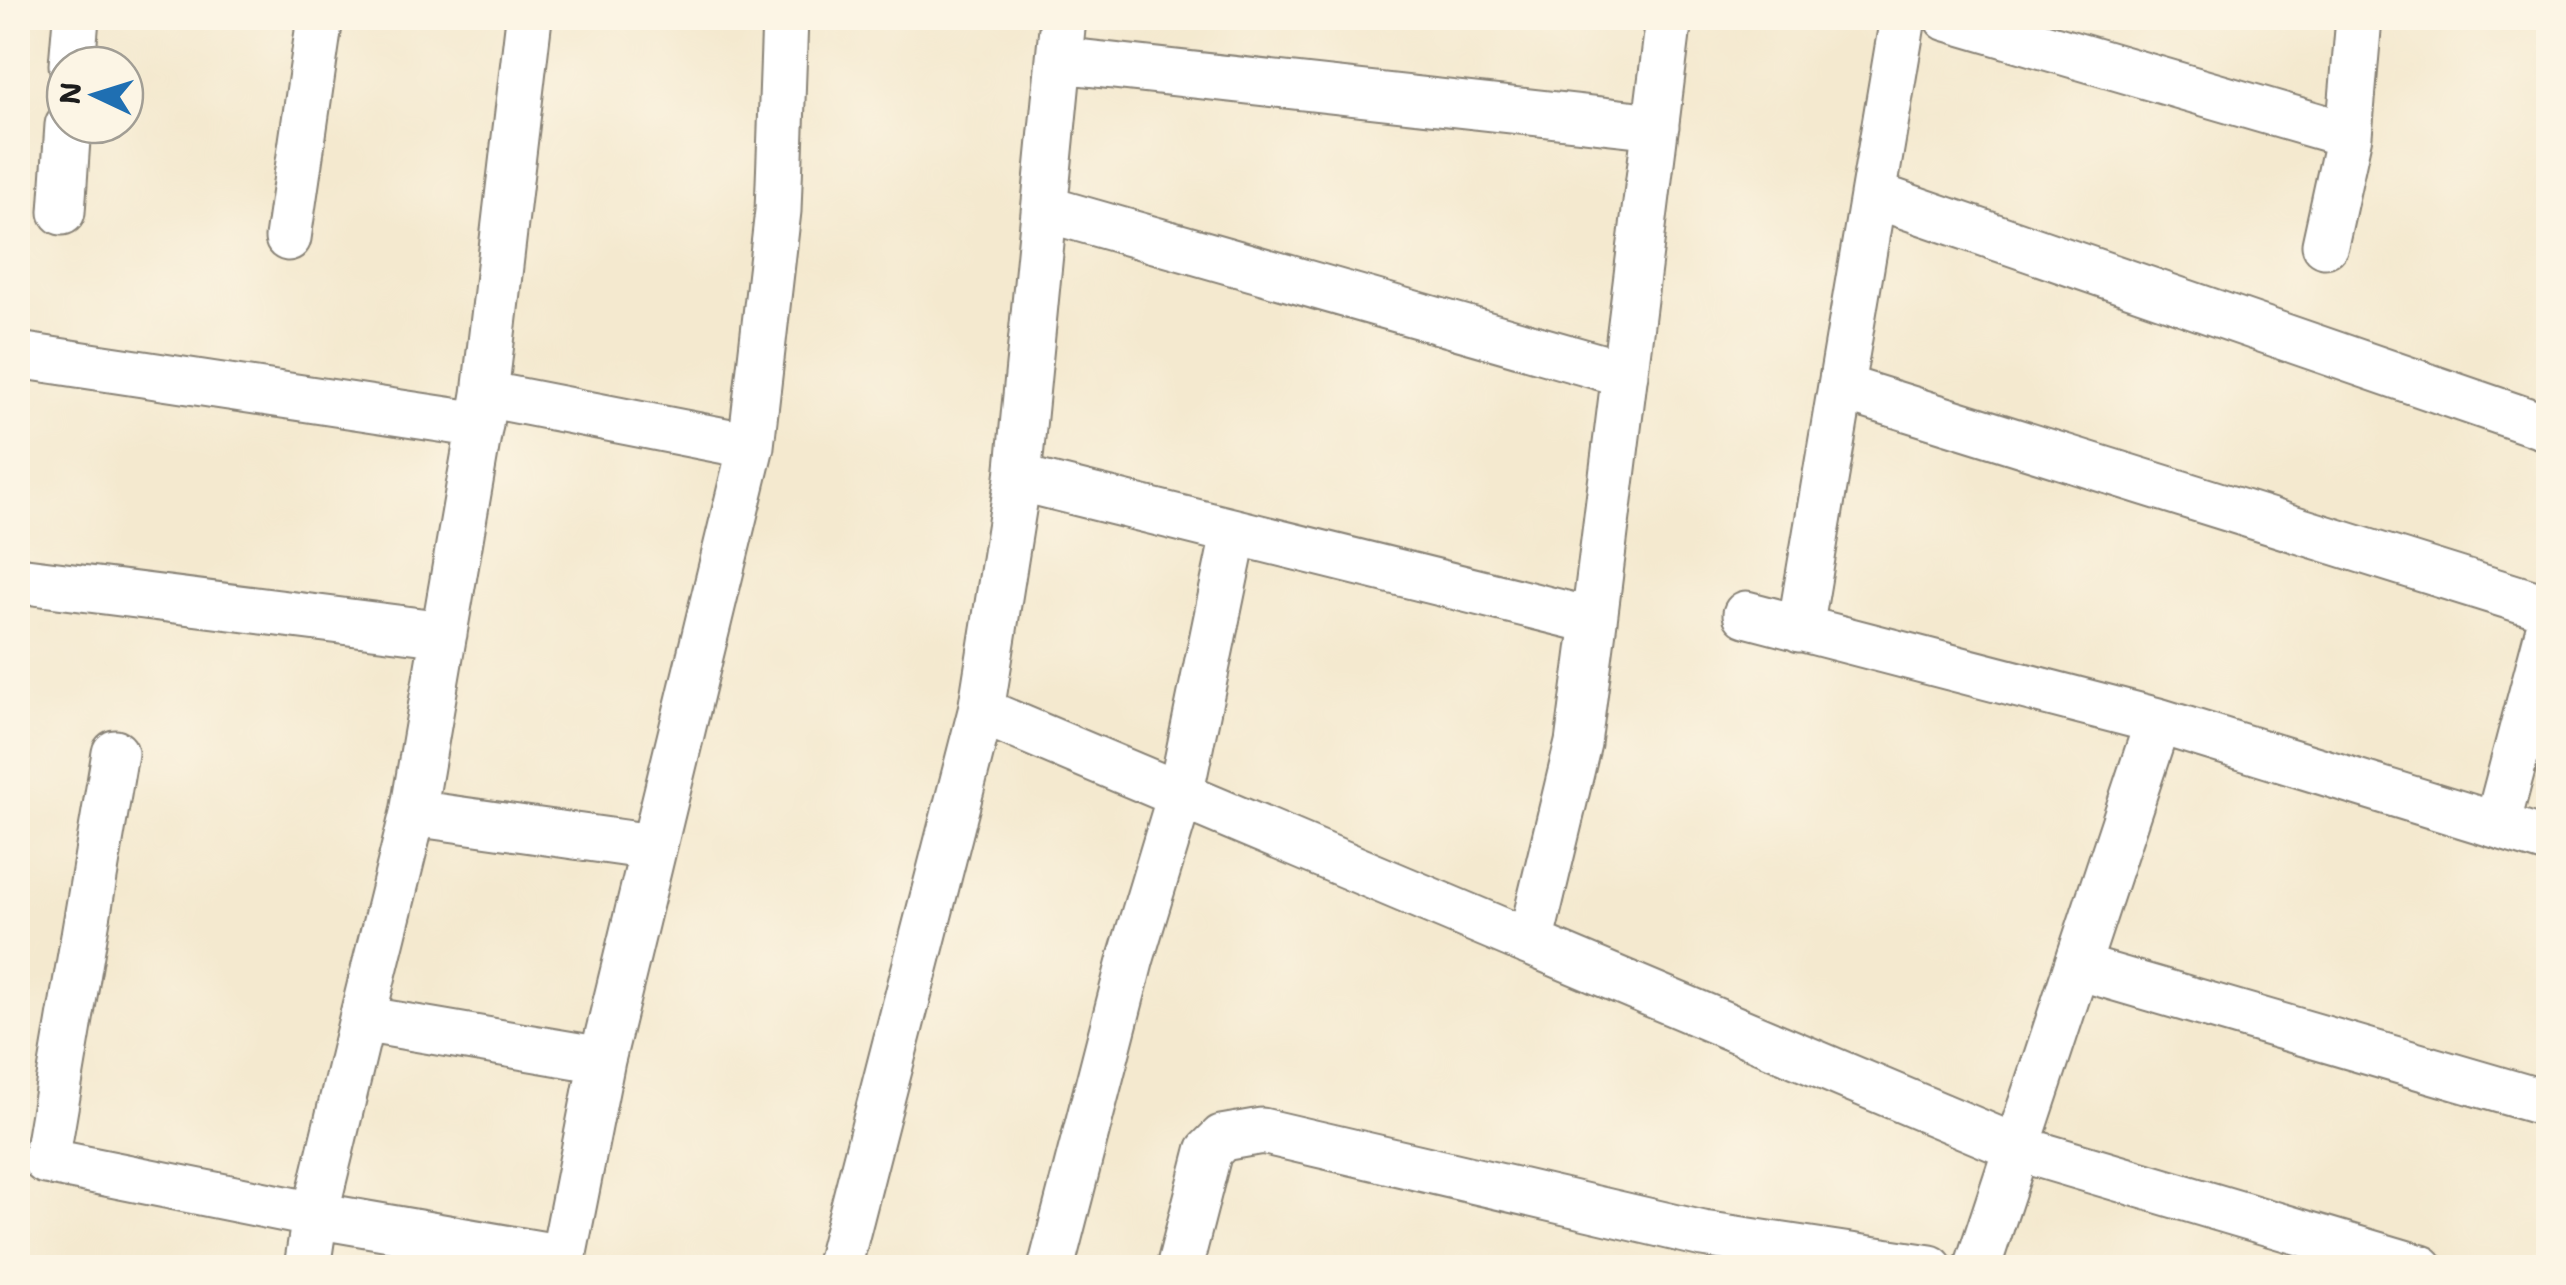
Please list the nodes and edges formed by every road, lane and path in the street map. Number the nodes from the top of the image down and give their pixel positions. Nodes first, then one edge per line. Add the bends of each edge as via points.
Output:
1 (76, 18) edge
2 (320, 18) edge
3 (529, 18) edge
4 (785, 18) edge
5 (1669, 18) edge
6 (1904, 18) edge
7 (1947, 18) edge
8 (2359, 18) edge
9 (1061, 39) edge
10 (74, 45) edge
11 (1656, 126) junction
12 (2349, 135) junction
13 (67, 145) edge
14 (1874, 196) junction
15 (1046, 209) junction
16 (62, 212) dead end
17 (288, 238) dead end
18 (2325, 245) dead end
19 (18, 355) edge
20 (1625, 374) junction
21 (1843, 388) junction
22 (482, 410) junction
23 (2548, 428) edge
24 (751, 446) junction
25 (1018, 478) junction
26 (1234, 534) junction
27 (18, 580) edge
28 (2548, 608) edge
29 (1746, 614) dead end
30 (1594, 621) junction
31 (1800, 628) junction
32 (2548, 632) edge
33 (444, 634) junction
34 (981, 711) junction
35 (2158, 722) junction
36 (115, 754) dead end
37 (1180, 796) junction
38 (413, 813) junction
39 (2497, 825) junction
40 (2548, 841) edge
41 (652, 846) junction
42 (1530, 944) junction
43 (2078, 967) junction
44 (362, 1019) junction
45 (602, 1060) junction
46 (2548, 1104) edge
47 (2017, 1148) junction
48 (32, 1159) edge
49 (315, 1215) junction
50 (1700, 1251) edge
51 (562, 1263) edge
52 (307, 1268) edge
53 (838, 1268) edge
54 (1052, 1268) edge
55 (1179, 1268) edge
56 (1930, 1268) edge
57 (1978, 1268) edge
58 (2421, 1268) edge

1 - 10 street
2 - 17 street
3 - 22 street
4 - 24 street via 778,211
5 - 11 street
6 - 14 street
7 - 12 street
8 - 12 street
9 - 11 street
9 - 15 street
11 - 20 street
12 - 18 street
13 - 16 street
14 - 21 street
14 - 23 street
15 - 20 street
15 - 25 street
19 - 22 street
20 - 30 street
21 - 28 street
21 - 31 street
22 - 24 street
22 - 33 street
24 - 41 street
25 - 26 street
25 - 34 street
26 - 30 street
26 - 37 street
27 - 33 street
29 - 31 street
30 - 42 street via 1578,743
31 - 35 street
32 - 39 street
33 - 38 street
34 - 37 street
34 - 53 street
35 - 39 street
35 - 43 street
36 - 48 street
37 - 42 street
37 - 54 street
38 - 41 street
38 - 44 street
39 - 40 street
41 - 45 street
42 - 47 street
43 - 46 street
43 - 47 street
44 - 45 street
44 - 49 street
45 - 51 street
47 - 57 street
47 - 58 street
48 - 49 street
49 - 51 street
49 - 52 street
50 - 55 street via 1262,1131 1222,1138 1209,1151
50 - 56 street

